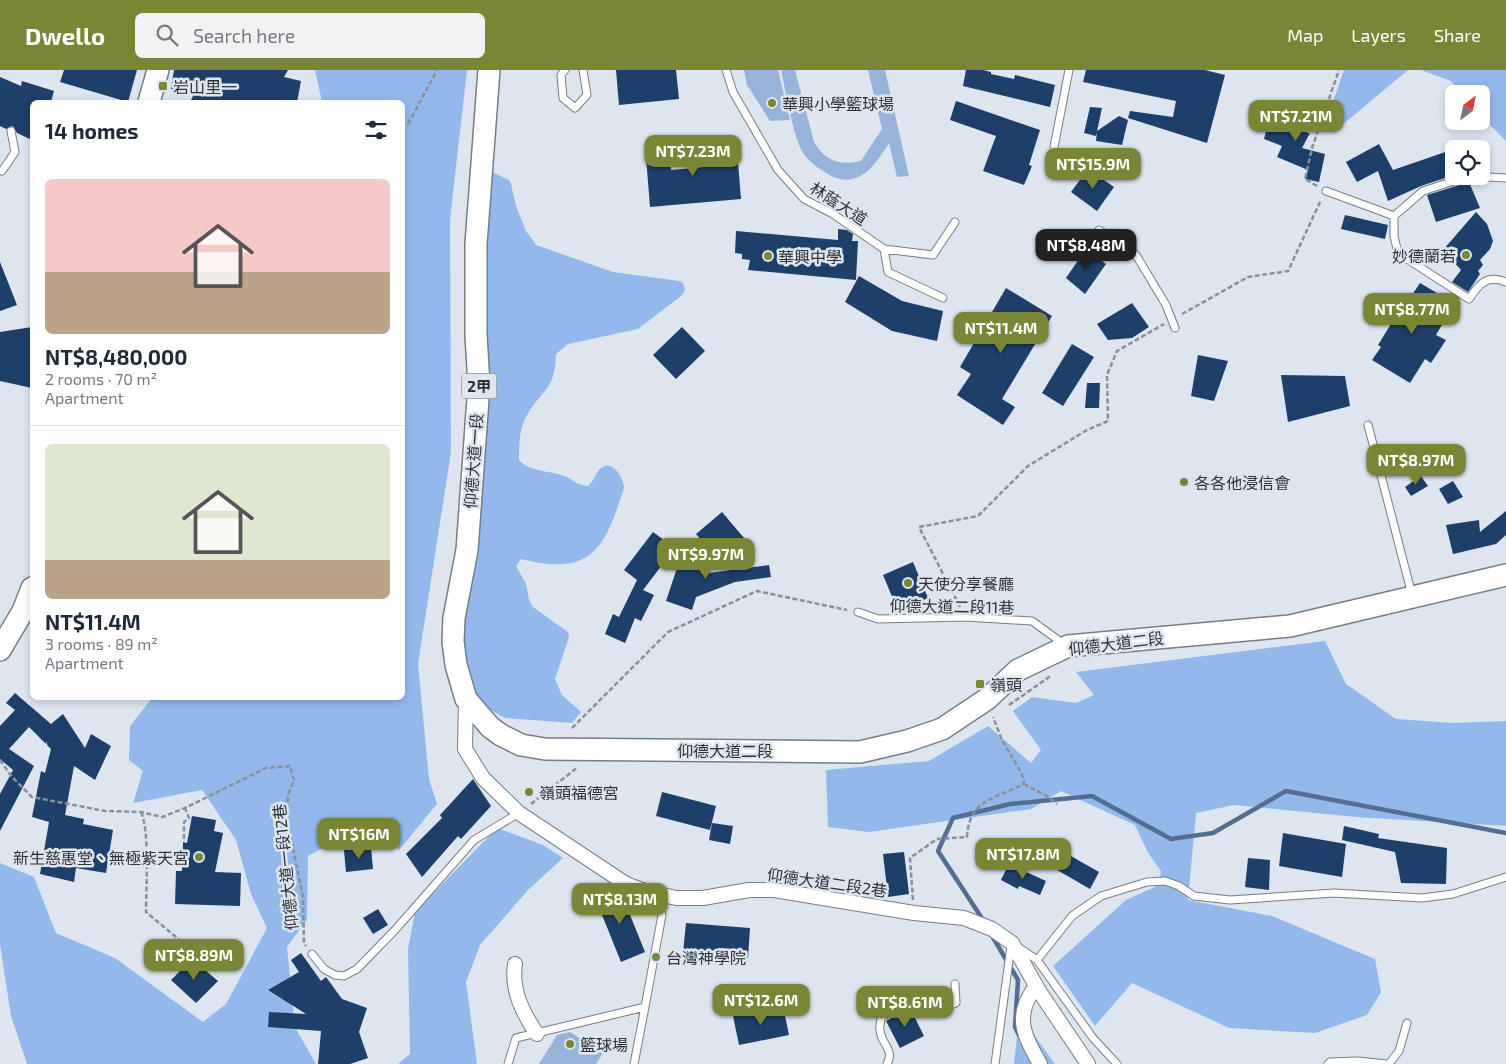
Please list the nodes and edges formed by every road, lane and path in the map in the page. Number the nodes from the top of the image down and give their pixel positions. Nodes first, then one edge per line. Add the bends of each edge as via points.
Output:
1 (158, 70) edge
2 (436, 70) edge
3 (489, 70) edge
4 (564, 70) edge
5 (583, 70) edge
6 (726, 70) edge
7 (1069, 70) edge
8 (1339, 70) edge
9 (150, 100) edge
10 (408, 124) dead end
11 (11, 131) dead end
12 (1054, 148) dead end
13 (0, 171) edge
14 (1506, 178) edge
15 (1326, 191) junction
16 (1394, 216) junction
17 (955, 222) dead end
18 (1099, 230) dead end
19 (884, 250) junction
20 (1506, 282) edge
21 (942, 298) dead end
22 (1172, 320) junction
23 (1175, 328) dead end
24 (1368, 425) dead end
25 (1506, 575) edge
26 (30, 593) edge
27 (1412, 598) junction
28 (858, 612) joint
29 (966, 617) junction
30 (1068, 646) junction
31 (0, 650) edge
32 (466, 699) junction
33 (1006, 707) dead end
34 (1000, 712) dead end
35 (572, 728) dead end
36 (0, 760) edge
37 (581, 765) dead end
38 (1024, 784) junction
39 (1057, 804) dead end
40 (185, 808) junction
41 (141, 812) junction
42 (519, 813) junction
43 (184, 839) dead end
44 (1506, 877) edge
45 (657, 894) junction
46 (914, 913) junction
47 (1012, 942) junction
48 (194, 952) dead end
49 (312, 954) joint
50 (1037, 960) junction
51 (515, 964) dead end
52 (955, 984) dead end
53 (1036, 986) junction
54 (645, 1007) junction
55 (1407, 1023) dead end
56 (537, 1034) junction
57 (508, 1064) edge
58 (634, 1064) edge
59 (887, 1064) edge
60 (996, 1064) edge
61 (1040, 1064) edge
62 (1088, 1064) edge
63 (1117, 1064) edge
64 (1328, 1064) edge
65 (1388, 1064) edge

1 - 9 main road
2 - 10 path
3 - 32 main road, 仰德大道一段 / 2甲 via 476,244 479,385 467,550 453,630 456,665
4 - 5 lane via 561,75 562,98 575,108 587,95
6 - 19 lane, 林蔭大道 via 733,92 778,170 797,192
7 - 12 lane
8 - 15 path via 1312,148 1305,179
11 - 13 lane via 15,152
14 - 16 lane via 1469,176 1423,191
15 - 16 lane
15 - 22 path via 1288,271 1248,277
16 - 20 lane via 1398,253 1469,299 1480,282 1493,278
17 - 19 lane, 林蔭大道 via 933,255
18 - 22 lane via 1136,255
19 - 21 lane via 888,272
22 - 23 lane
22 - 29 path via 1117,351 1107,375 1108,422 1087,430 1028,466 978,516 919,527
24 - 27 lane
25 - 27 main road, 仰德大道二段 / 2甲
26 - 31 main road
27 - 30 main road, 仰德大道二段 / 2甲 via 1290,626
28 - 29 lane, 仰德大道二段11巷 via 878,618
28 - 35 path via 757,591 668,632
29 - 30 lane, 仰德大道二段11巷 via 1032,621
30 - 32 main road, 仰德大道二段 / 2甲 via 1018,670 987,699 942,729 860,752 532,747 510,740 492,729
30 - 33 path via 1066,659 1053,674
32 - 42 street, 仰德大道二段2巷 via 465,749 483,778
34 - 38 path via 993,717
36 - 41 path, 仰德大道一段12巷 via 32,797 105,811
37 - 42 path
38 - 39 path
38 - 46 path via 980,803 967,825 967,836 937,838 910,858
40 - 41 path, 仰德大道一段12巷 via 162,816
40 - 43 path via 189,818 184,822
40 - 49 path, 仰德大道一段12巷 via 266,768 290,766 294,780 288,795 287,819 303,897 304,943
41 - 48 path via 146,836 146,912
42 - 45 street, 仰德大道二段2巷 via 626,884
42 - 49 lane via 474,840 357,969 344,976 335,975 324,969
44 - 50 lane via 1454,894 1422,898 1334,893 1230,900 1194,896 1165,881 1147,882 1101,896 1072,916
45 - 46 street, 仰德大道二段2巷 via 703,898 749,890 774,890
45 - 54 lane via 662,915
46 - 47 street, 仰德大道二段2巷 via 964,918 992,929
47 - 50 lane
47 - 53 street
47 - 60 lane
50 - 63 lane via 1093,1038
51 - 56 street via 513,976 521,1011
52 - 59 lane via 956,1003 940,1009 926,1000 912,999 881,1018 880,1032 890,1051
53 - 61 street via 1026,999 1022,1018 1027,1040
53 - 62 street
54 - 56 lane
54 - 58 lane
55 - 65 lane via 1399,1050
56 - 57 lane via 516,1038
64 - 65 lane via 1357,1060

